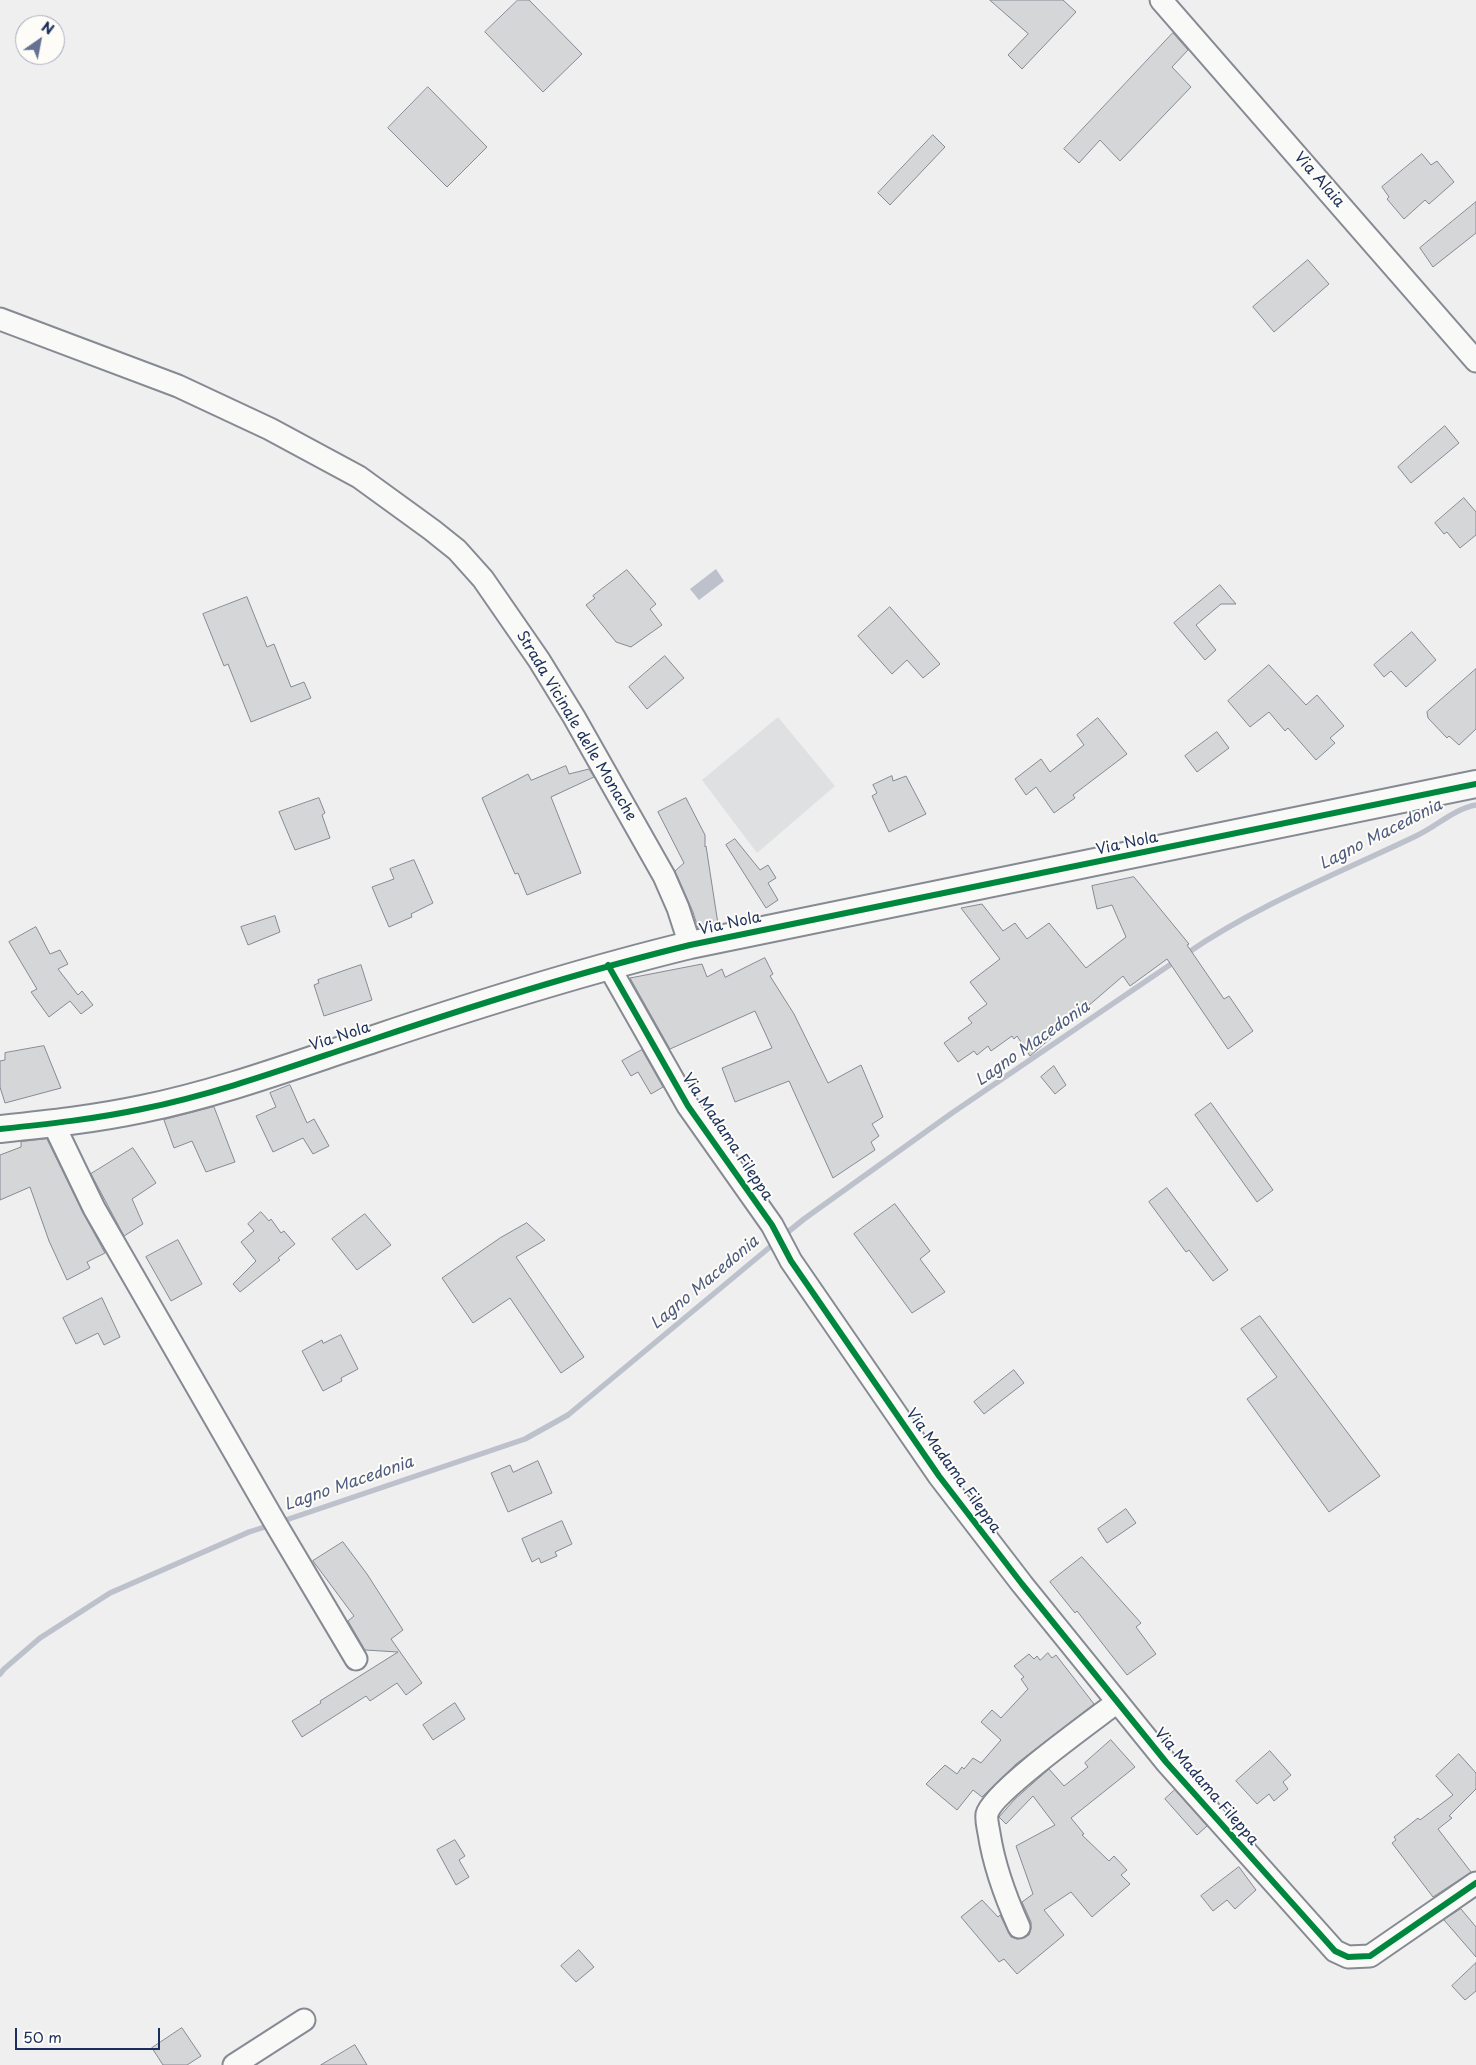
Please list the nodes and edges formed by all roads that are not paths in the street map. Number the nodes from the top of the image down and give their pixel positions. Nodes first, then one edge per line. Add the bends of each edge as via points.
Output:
1 (1161, 0) edge
2 (0, 319) edge
3 (1476, 361) edge
4 (1476, 784) edge
5 (690, 945) junction
6 (608, 965) junction
7 (52, 1123) junction
8 (0, 1129) edge
9 (356, 1659) dead end
10 (1117, 1702) junction
11 (1476, 1883) edge
12 (1019, 1927) dead end
13 (304, 2020) dead end
14 (234, 2065) edge

1 - 3 street, Via Alaia
2 - 5 street, Strada Vicinale delle Monache via 178,386 270,429 359,477 456,550 483,579 574,717 664,876
4 - 5 street, Via Nola
5 - 6 street, Via Nola
6 - 7 street, Via Nola via 219,1090 143,1109
6 - 10 street, Via Madama Fileppa via 688,1106 772,1225 791,1261 861,1364 939,1476
7 - 8 street, Via Nola
7 - 9 street via 94,1208
10 - 11 street, Via Madama Fileppa via 1166,1762 1335,1951 1348,1957 1370,1956
10 - 12 street via 1038,1762 990,1805 987,1815 993,1860
13 - 14 street

